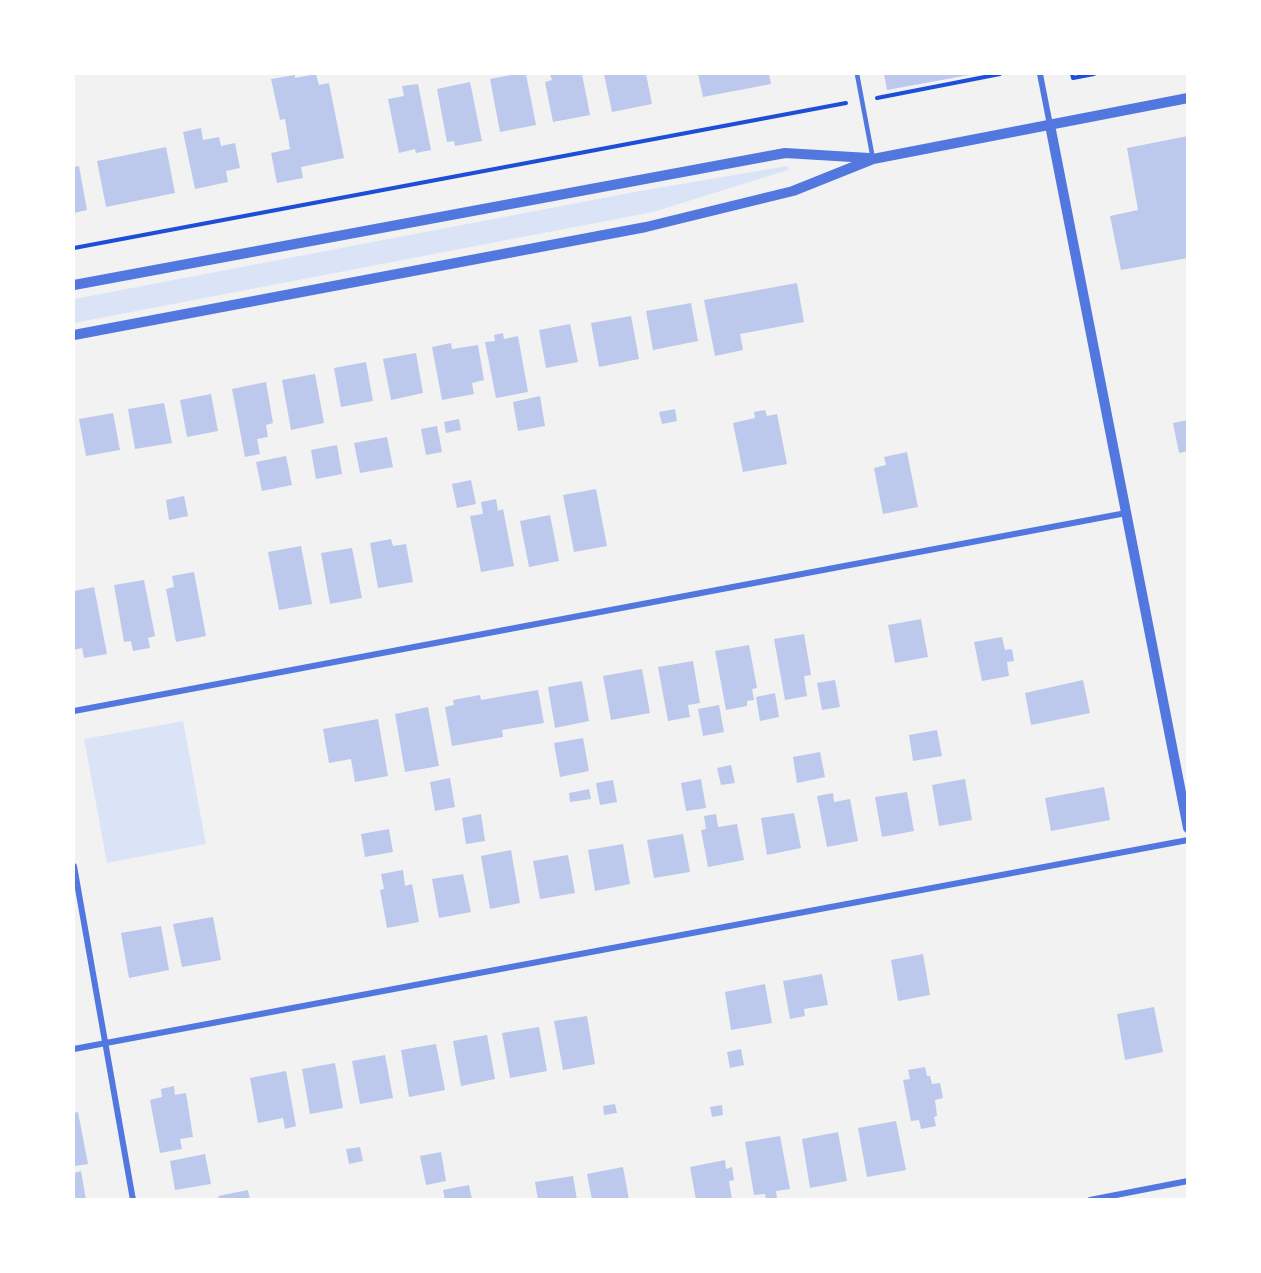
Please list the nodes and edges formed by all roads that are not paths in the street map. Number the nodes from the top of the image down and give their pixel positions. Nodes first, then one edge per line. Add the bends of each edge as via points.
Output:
1 (857, 74) edge
2 (1040, 74) edge
3 (1188, 98) edge
4 (1050, 125) junction
5 (873, 159) junction
6 (74, 285) edge
7 (74, 335) edge
8 (1126, 513) junction
9 (74, 711) edge
10 (1188, 828) edge
11 (1188, 840) edge
12 (74, 866) edge
13 (105, 1044) junction
14 (74, 1049) edge
15 (1188, 1181) edge
16 (133, 1200) edge
17 (1090, 1200) edge

1 - 5 lane
2 - 4 street
3 - 4 street
4 - 5 street
4 - 8 street
5 - 6 street via 784,153
5 - 7 street via 793,191 646,227
8 - 9 street
8 - 10 street
11 - 13 street
12 - 13 street
13 - 14 street
13 - 16 street
15 - 17 street

